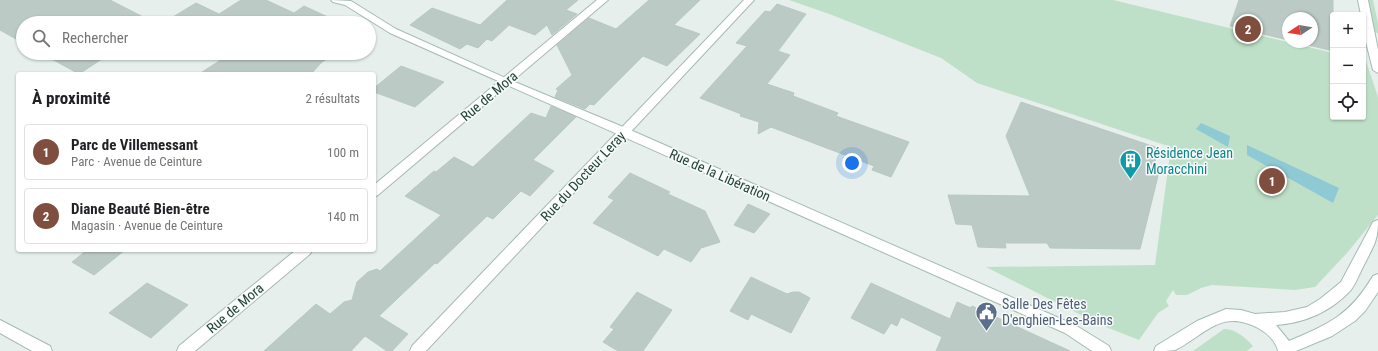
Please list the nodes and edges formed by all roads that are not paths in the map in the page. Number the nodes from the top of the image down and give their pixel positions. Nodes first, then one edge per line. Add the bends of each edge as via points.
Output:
1 (336, 0) edge
2 (604, 0) edge
3 (749, 0) edge
4 (1363, 0) edge
5 (369, 16) edge
6 (376, 20) edge
7 (1378, 70) edge
8 (506, 82) junction
9 (624, 132) junction
10 (376, 190) edge
11 (1378, 225) edge
12 (302, 252) edge
13 (1378, 280) edge
14 (1254, 320) junction
15 (0, 326) edge
16 (1285, 350) edge
17 (46, 351) edge
18 (184, 351) edge
19 (416, 351) edge
20 (1104, 351) edge
21 (1161, 351) edge

1 - 5 main road, Rue de la Libération via 348,3
2 - 8 main road, Rue de Mora
3 - 9 main road, Rue du Docteur Leray
4 - 7 main road
6 - 8 main road, Rue de la Libération via 393,31
8 - 9 main road, Rue de la Libération
8 - 10 main road, Rue de Mora
9 - 19 main road, Rue du Docteur Leray
9 - 20 main road, Rue de la Libération via 1070,329
11 - 14 main road via 1346,286 1325,303 1310,312 1285,318
12 - 18 main road, Rue de Mora
13 - 16 main road via 1356,312 1336,327
14 - 16 main road via 1268,326
14 - 21 main road via 1227,314
15 - 17 main road

